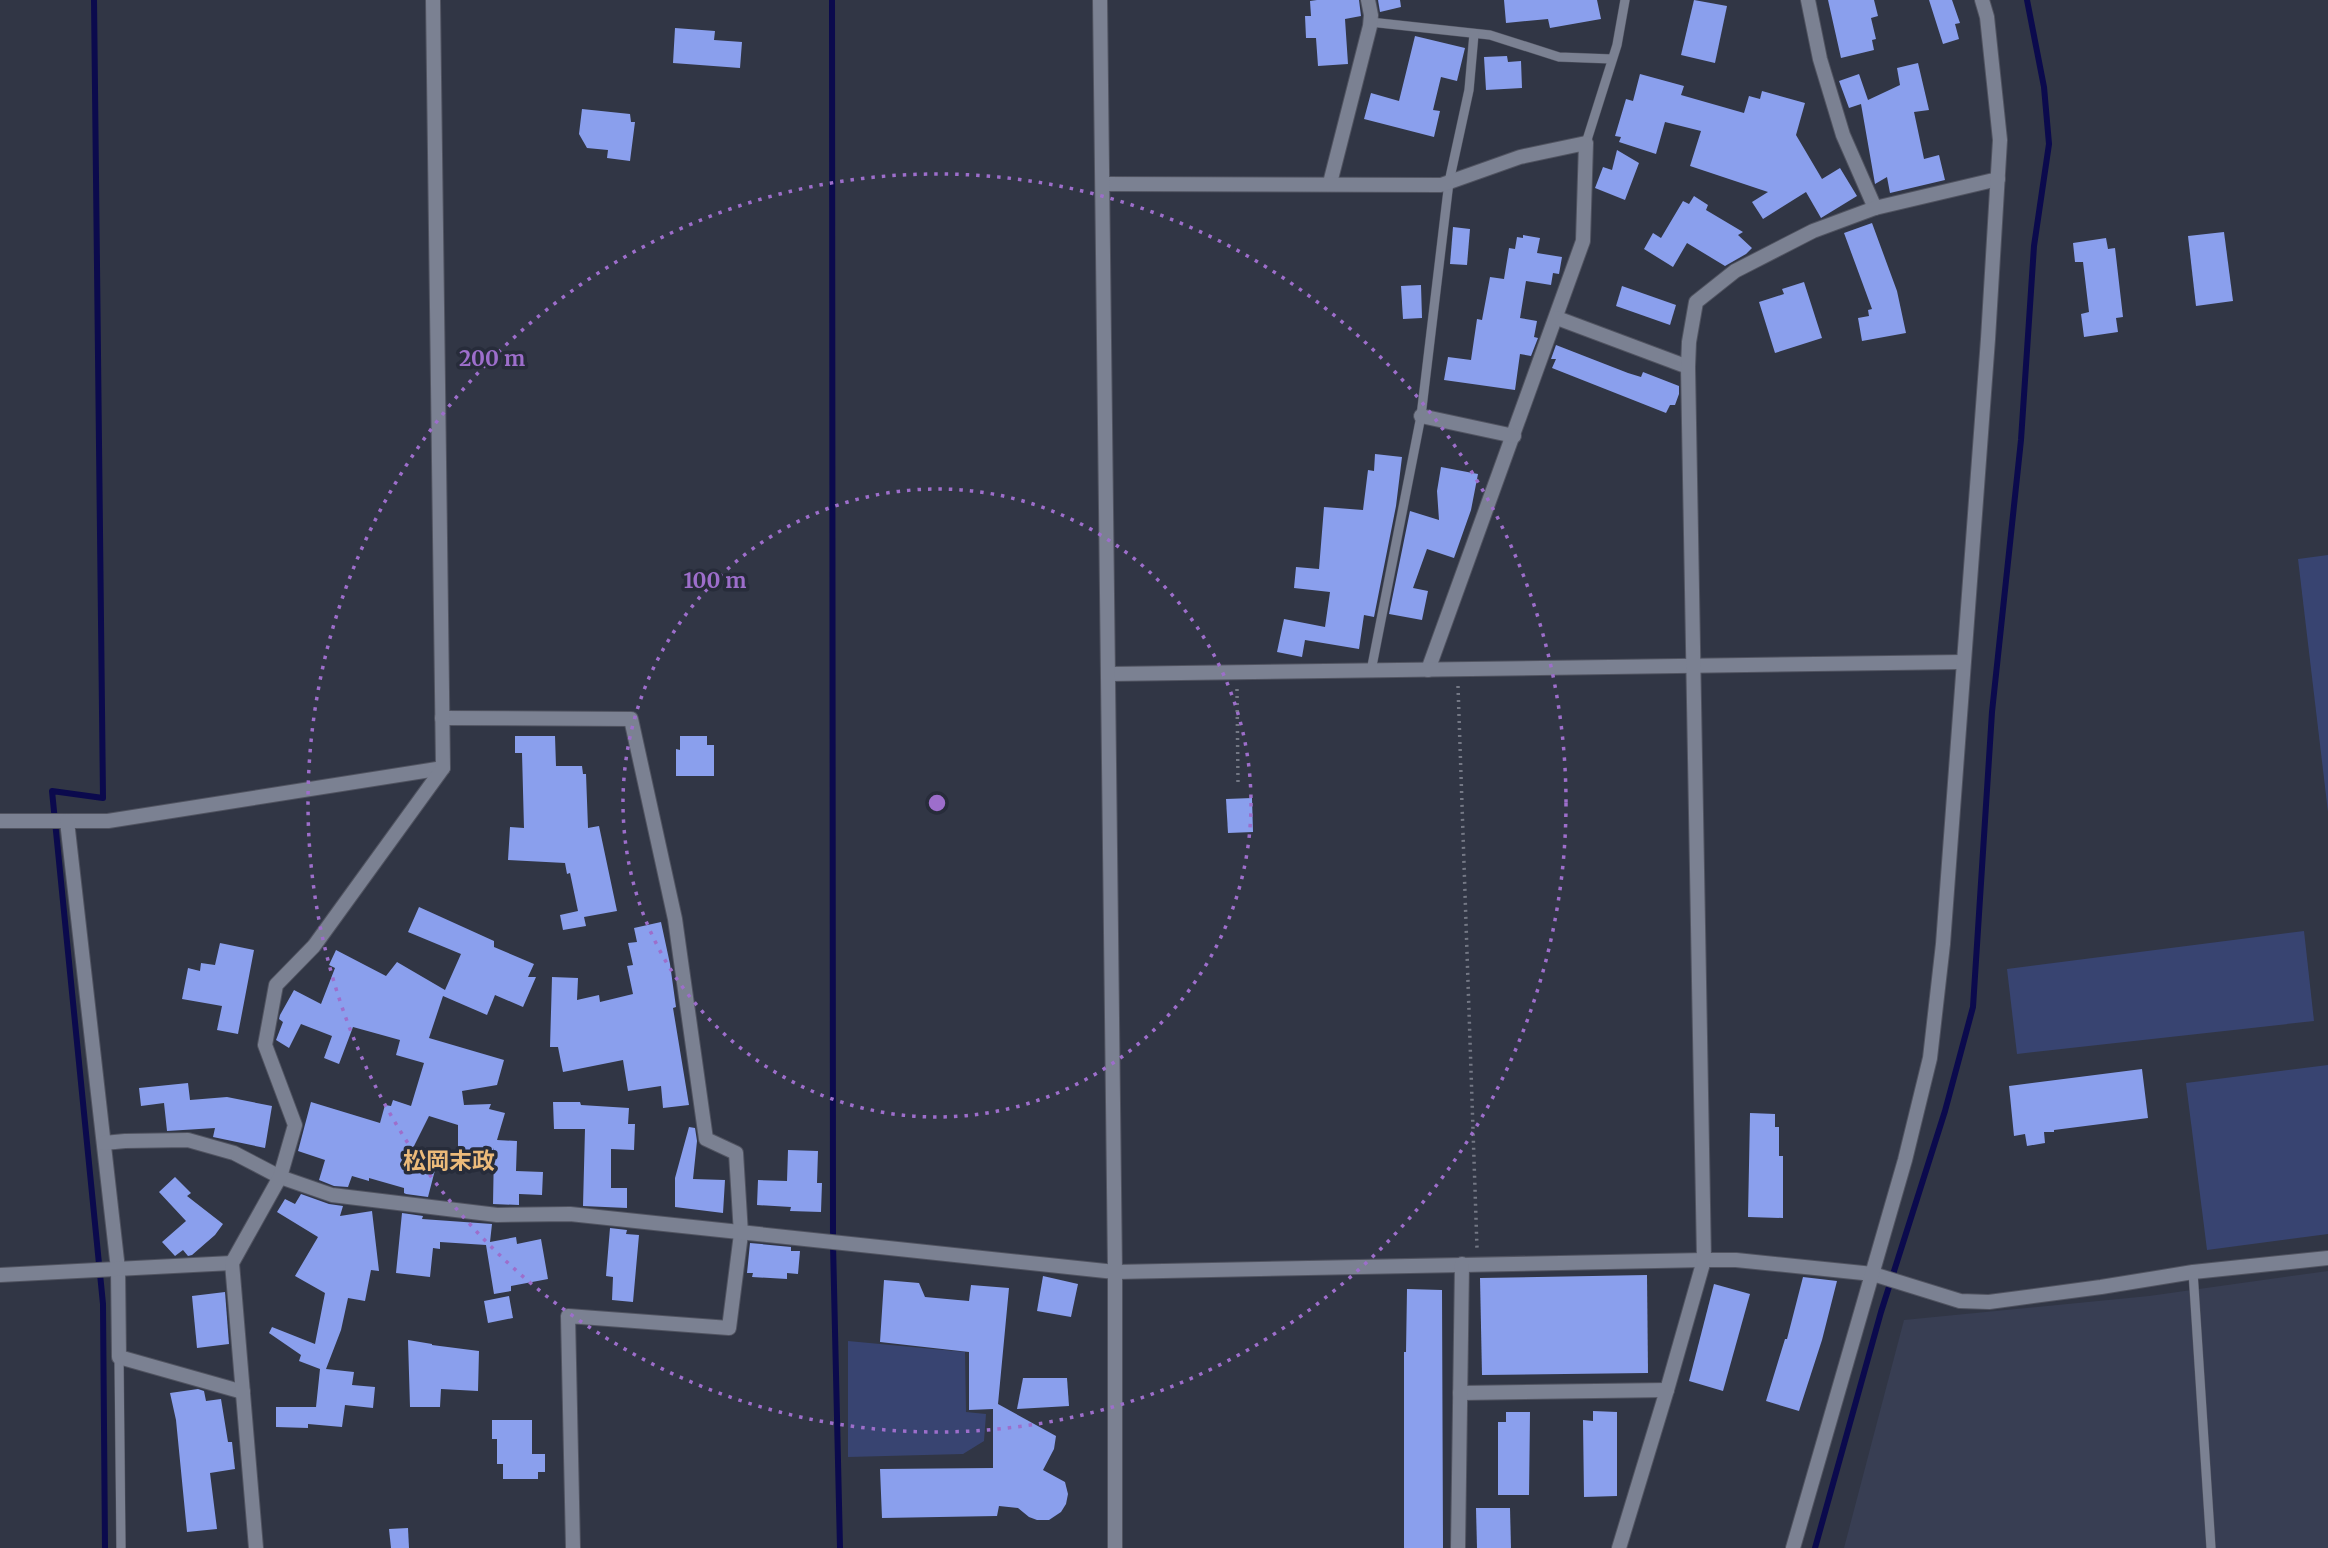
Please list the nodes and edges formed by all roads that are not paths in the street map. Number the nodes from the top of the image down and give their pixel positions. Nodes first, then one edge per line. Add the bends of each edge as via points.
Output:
1 (433, 0) edge
2 (1100, 0) edge
3 (1368, 0) edge
4 (1625, 0) edge
5 (1808, 0) edge
6 (1983, 0) edge
7 (1370, 22) junction
8 (1474, 34) junction
9 (1612, 59) junction
10 (1586, 143) junction
11 (1998, 179) junction
12 (1449, 182) junction
13 (1329, 183) junction
14 (1103, 184) junction
15 (1875, 208) junction
16 (1557, 317) junction
17 (1688, 367) junction
18 (1421, 416) junction
19 (1514, 436) junction
20 (1962, 662) junction
21 (1693, 666) junction
22 (1428, 670) junction
23 (1371, 671) junction
24 (1109, 674) junction
25 (442, 718) junction
26 (443, 768) junction
27 (0, 821) edge
28 (67, 821) junction
29 (104, 1143) junction
30 (280, 1177) junction
31 (741, 1234) junction
32 (2328, 1258) edge
33 (1704, 1260) junction
34 (232, 1263) junction
35 (1470, 1264) junction
36 (118, 1269) junction
37 (1115, 1272) junction
38 (2193, 1272) junction
39 (1873, 1274) junction
40 (0, 1275) edge
41 (119, 1357) junction
42 (1667, 1390) junction
43 (243, 1392) junction
44 (1460, 1393) junction
45 (121, 1548) edge
46 (256, 1548) edge
47 (573, 1548) edge
48 (1115, 1548) edge
49 (1458, 1548) edge
50 (1619, 1548) edge
51 (1793, 1548) edge
52 (2211, 1548) edge

1 - 25 street
2 - 14 street
3 - 7 street
4 - 9 lane
5 - 15 street via 1843,135
6 - 11 street via 2000,140
7 - 8 lane
7 - 13 street
8 - 9 lane via 1559,57
8 - 12 lane via 1469,90
9 - 10 lane
10 - 12 street via 1520,157
10 - 16 street via 1583,241
11 - 15 street
11 - 20 street
12 - 13 street
12 - 18 lane
13 - 14 street
14 - 24 street
15 - 17 street via 1813,231 1735,271 1696,302
16 - 17 street
16 - 19 street
17 - 21 street
18 - 19 street
18 - 23 lane
19 - 22 street
20 - 21 street
20 - 39 street via 1930,1058
21 - 22 street
21 - 33 street
22 - 23 street
23 - 24 street
24 - 37 street
25 - 26 street
25 - 31 street via 631,719 675,919 706,1139 736,1153
26 - 28 street via 108,821
26 - 30 street via 314,946 276,985 265,1045 295,1125
27 - 28 street
28 - 29 street
29 - 30 street via 188,1140 234,1153
29 - 36 street
30 - 31 street via 332,1195 380,1201 497,1215 570,1214
30 - 34 street
31 - 37 street
31 - 47 street via 729,1328 568,1316
32 - 38 street
33 - 35 street
33 - 39 street
33 - 42 street
34 - 36 street
34 - 43 street
35 - 37 street
35 - 44 street
36 - 40 street
36 - 41 street
37 - 48 street
38 - 39 street via 1989,1301 1960,1301
38 - 52 lane
39 - 51 street
41 - 43 street
41 - 45 lane
42 - 44 street
42 - 50 street
43 - 46 street
44 - 49 street

